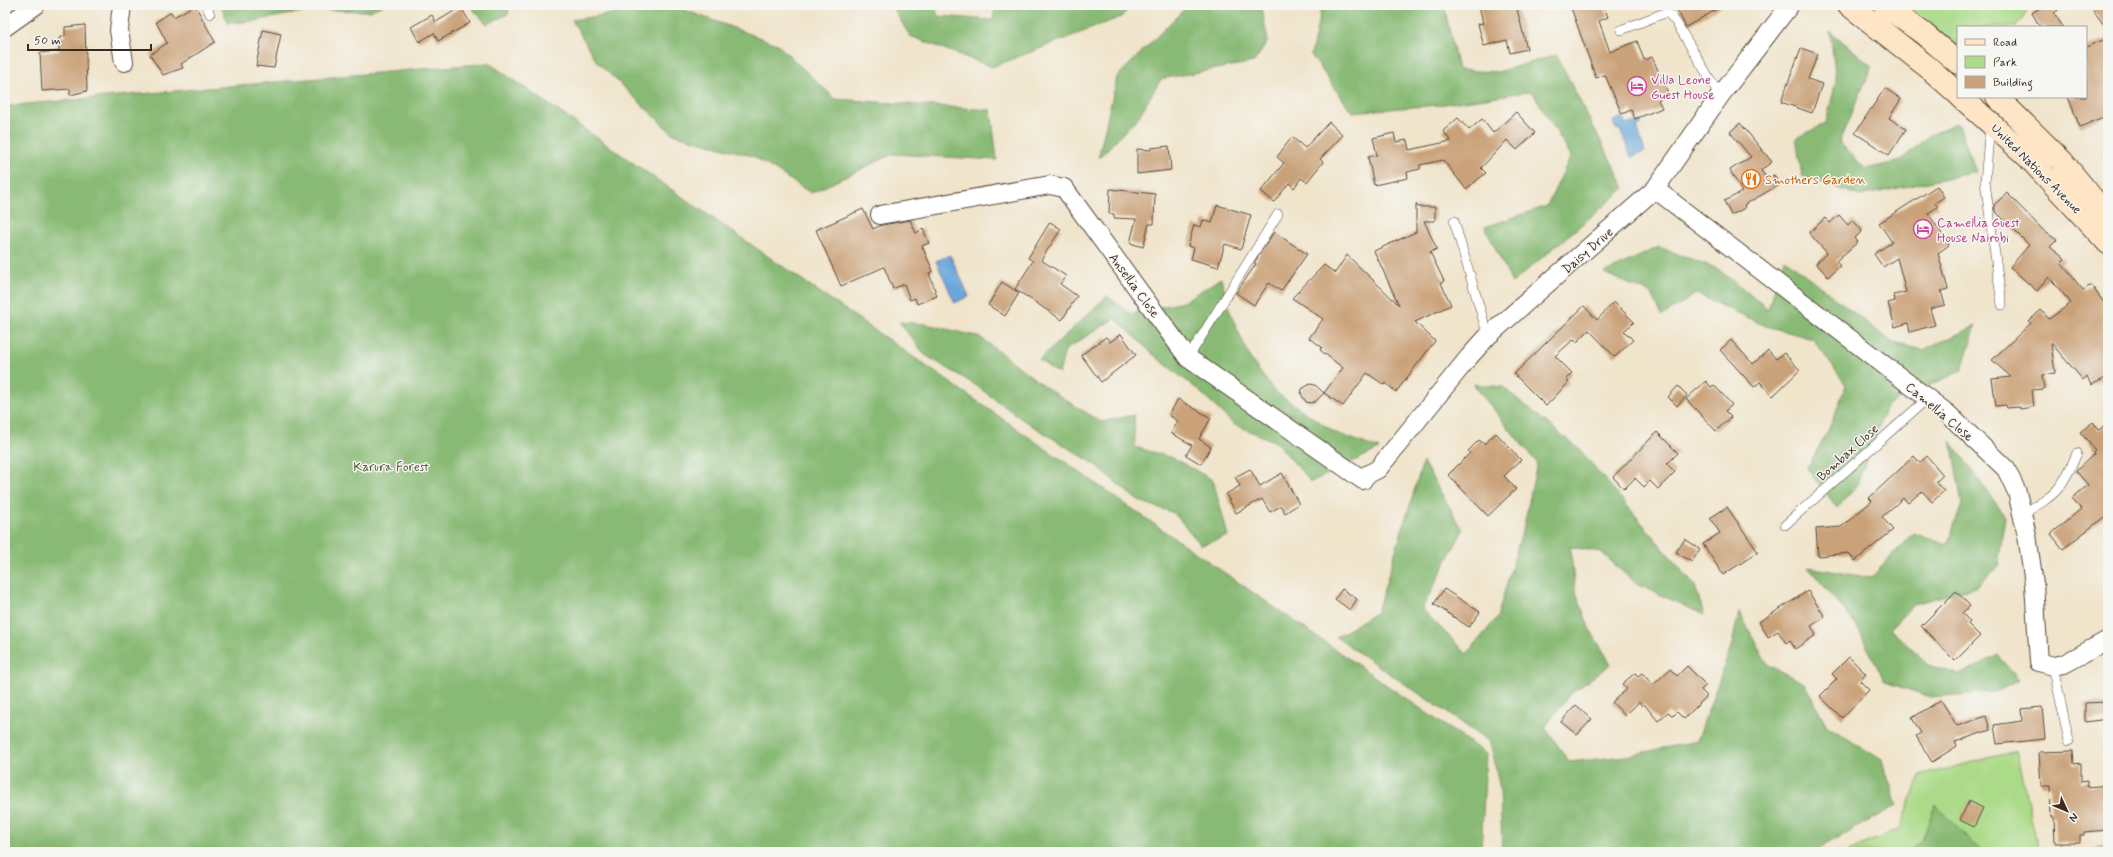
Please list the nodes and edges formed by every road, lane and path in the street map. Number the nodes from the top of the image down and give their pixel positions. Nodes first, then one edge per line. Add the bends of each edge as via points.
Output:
1 (36, 5) edge
2 (122, 5) edge
3 (206, 5) edge
4 (1790, 5) edge
5 (1849, 5) edge
6 (1884, 5) edge
7 (210, 14) dead end
8 (5, 27) edge
9 (1621, 30) dead end
10 (124, 62) dead end
11 (1957, 62) edge
12 (1957, 93) edge
13 (1720, 96) junction
14 (1962, 98) edge
15 (1998, 98) edge
16 (1991, 122) junction
17 (1655, 189) junction
18 (1278, 214) dead end
19 (880, 216) dead end
20 (2108, 217) edge
21 (1454, 221) dead end
22 (2108, 243) edge
23 (2002, 305) dead end
24 (1488, 336) junction
25 (1188, 358) junction
26 (1927, 399) junction
27 (2076, 453) dead end
28 (1363, 477) joint
29 (2022, 514) junction
30 (1785, 525) dead end
31 (2108, 640) edge
32 (2053, 666) junction
33 (2069, 741) dead end

1 - 8 street
2 - 10 street via 119,30
3 - 7 lane
4 - 13 street, Daisy Drive
5 - 12 street
6 - 11 street
9 - 13 lane via 1667,12 1676,22
13 - 17 street, Daisy Drive
14 - 16 street, United Nations Avenue
15 - 20 street, United Nations Avenue via 2062,161
16 - 22 street, United Nations Avenue
16 - 23 lane via 1985,182
17 - 24 street, Daisy Drive
17 - 26 street, Camellia Close
18 - 25 lane
19 - 25 street, Ansellia Close via 1050,185 1064,188
21 - 24 lane
24 - 28 street, Daisy Drive via 1378,469
25 - 28 street, Ansellia Close via 1363,480
26 - 29 street, Camellia Close via 1948,414 2006,469 2017,492
26 - 30 lane, Bombax Close
27 - 29 lane via 2060,488 2053,496
29 - 32 street, Camellia Close via 2034,584 2039,662
31 - 32 street via 2064,664
32 - 33 lane

